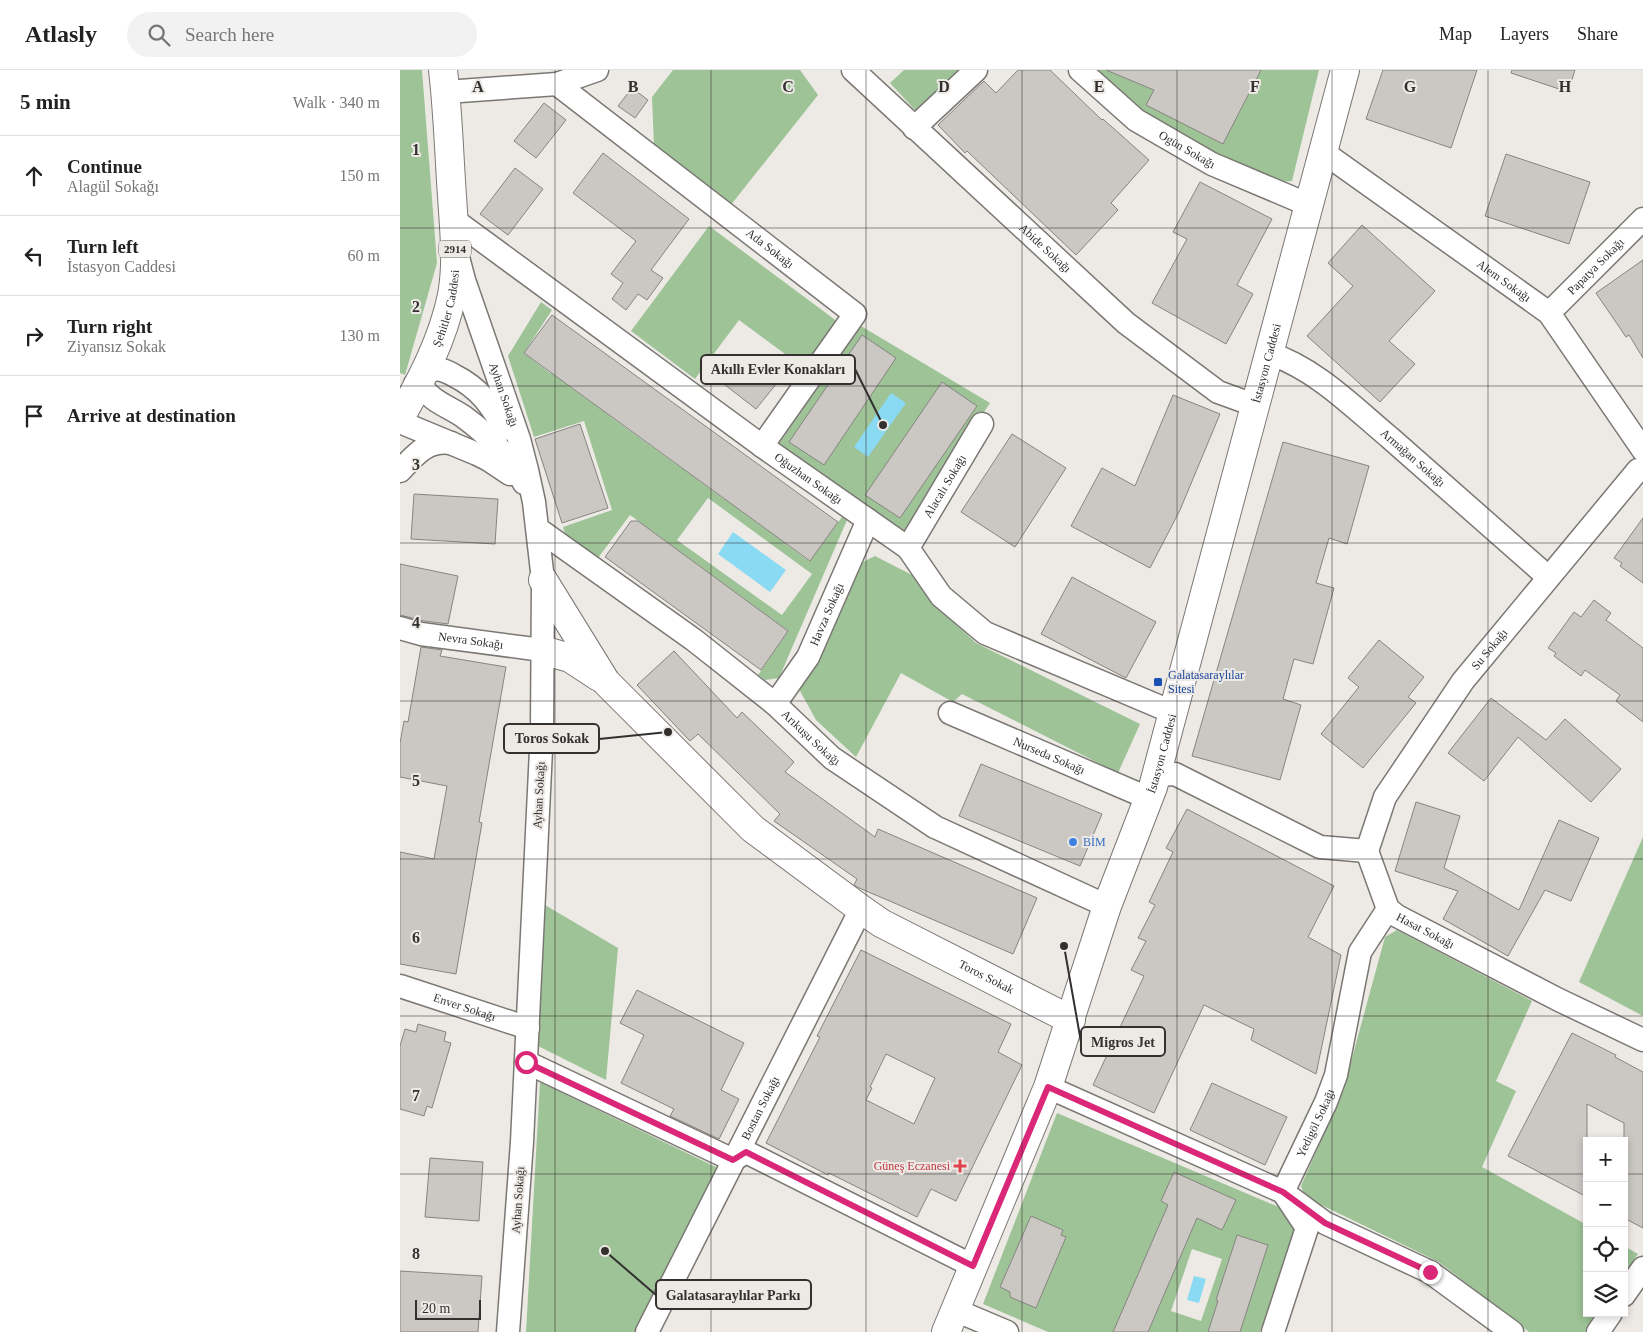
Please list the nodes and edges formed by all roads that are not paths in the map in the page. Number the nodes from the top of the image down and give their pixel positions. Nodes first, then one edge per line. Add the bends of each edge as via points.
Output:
1 (597, 70) edge
2 (852, 70) edge
3 (976, 70) edge
4 (1080, 70) edge
5 (1345, 70) edge
6 (444, 81) edge
7 (557, 84) junction
8 (914, 128) junction
9 (1323, 152) junction
10 (1309, 205) junction
11 (1643, 219) edge
12 (454, 229) junction
13 (1549, 313) junction
14 (1268, 353) junction
15 (423, 377) junction
16 (400, 390) edge
17 (1254, 405) junction
18 (400, 418) edge
19 (400, 422) edge
20 (982, 424) dead end
21 (454, 444) junction
22 (762, 446) junction
23 (1643, 450) edge
24 (400, 470) edge
25 (1643, 470) edge
26 (534, 502) junction
27 (868, 520) junction
28 (538, 530) junction
29 (908, 548) junction
30 (1548, 577) junction
31 (543, 580) junction
32 (400, 628) edge
33 (542, 650) junction
34 (606, 682) junction
35 (775, 704) junction
36 (1172, 712) junction
37 (950, 713) dead end
38 (1152, 786) junction
39 (1367, 851) junction
40 (1107, 906) junction
41 (1388, 909) junction
42 (861, 910) junction
43 (400, 986) edge
44 (1071, 1020) junction
45 (528, 1028) junction
46 (1643, 1040) edge
47 (526, 1062) junction
48 (1048, 1087) junction
49 (733, 1160) junction
50 (1283, 1192) junction
51 (973, 1266) junction
52 (1643, 1268) edge
53 (1628, 1289) edge
54 (1608, 1317) edge
55 (950, 1321) edge
56 (508, 1332) edge
57 (647, 1332) edge
58 (1006, 1332) edge
59 (1273, 1332) edge
60 (1512, 1332) edge
61 (1598, 1332) edge

1 - 7 street
2 - 8 street, Abide Sokağı
3 - 8 street
4 - 10 street, Ogün Sokağı via 1136,120 1212,164
5 - 9 street, İstasyon Caddesi
6 - 7 street
6 - 12 street, Şehitler Caddesi / 2914
7 - 22 street, Ada Sokağı via 855,314
8 - 17 street, Abide Sokağı via 1126,323 1218,392
9 - 10 street, İstasyon Caddesi
9 - 13 street, Alem Sokağı
10 - 14 street, İstasyon Caddesi
11 - 13 street, Papatya Sokağı
12 - 15 street, Şehitler Caddesi / 2914 via 452,296
12 - 22 street, Oğuzhan Sokağı
12 - 26 street, Ayhan Sokağı via 464,280 518,439
13 - 23 street, Alem Sokağı
14 - 17 street, İstasyon Caddesi
14 - 30 street, Armağan Sokağı via 1288,359 1328,385
15 - 16 street via 414,385
15 - 18 street, Şehitler Caddesi / 2914
15 - 26 street via 421,384 427,394 466,418 511,462
15 - 26 street via 440,370 466,381 483,396 505,430
17 - 36 street, İstasyon Caddesi
19 - 21 street
20 - 29 street, Alacalı Sokağı
21 - 24 street via 432,444
21 - 26 street via 500,467 519,482
22 - 27 street, Oğuzhan Sokağı
25 - 30 street, Su Sokağı via 1638,470
26 - 28 street, Ayhan Sokağı
27 - 29 street, Oğuzhan Sokağı
27 - 35 street, Havza Sokağı via 808,657
28 - 31 street, Ayhan Sokağı
28 - 35 street, Arıkuşu Sokağı via 694,640
29 - 36 street, Oğuzhan Sokağı via 941,596 985,634
30 - 39 street, Su Sokağı via 1463,681 1385,797
31 - 33 street, Ayhan Sokağı
31 - 34 street, Toros Sokak
32 - 33 street, Nevra Sokağı via 421,634
33 - 34 street via 570,658
33 - 45 street, Ayhan Sokağı via 542,729
34 - 42 street, Toros Sokak via 754,828
35 - 40 street, Arıkuşu Sokağı via 832,758 936,827
36 - 38 street, İstasyon Caddesi
37 - 38 street, Nurseda Sokağı
38 - 39 street via 1175,774 1320,847
38 - 40 street, İstasyon Caddesi
39 - 41 street, Hasat Sokağı
40 - 44 street, İstasyon Caddesi
41 - 46 street, Hasat Sokağı via 1559,1000
41 - 50 street, Yedigöl Sokağı via 1360,952 1336,1075
42 - 44 street, Toros Sokak
42 - 49 street, Bostan Sokağı
43 - 45 street, Enver Sokağı
44 - 48 street, İstasyon Caddesi
45 - 47 street, Ayhan Sokağı
47 - 49 street
47 - 56 street, Ayhan Sokağı
48 - 50 street
48 - 51 street, İstasyon Caddesi
49 - 51 street via 746,1152
49 - 57 street, Bostan Sokağı
50 - 59 street via 1307,1228
50 - 60 street via 1325,1223 1430,1272
51 - 55 street, İstasyon Caddesi
52 - 53 street
54 - 61 street
55 - 58 street

